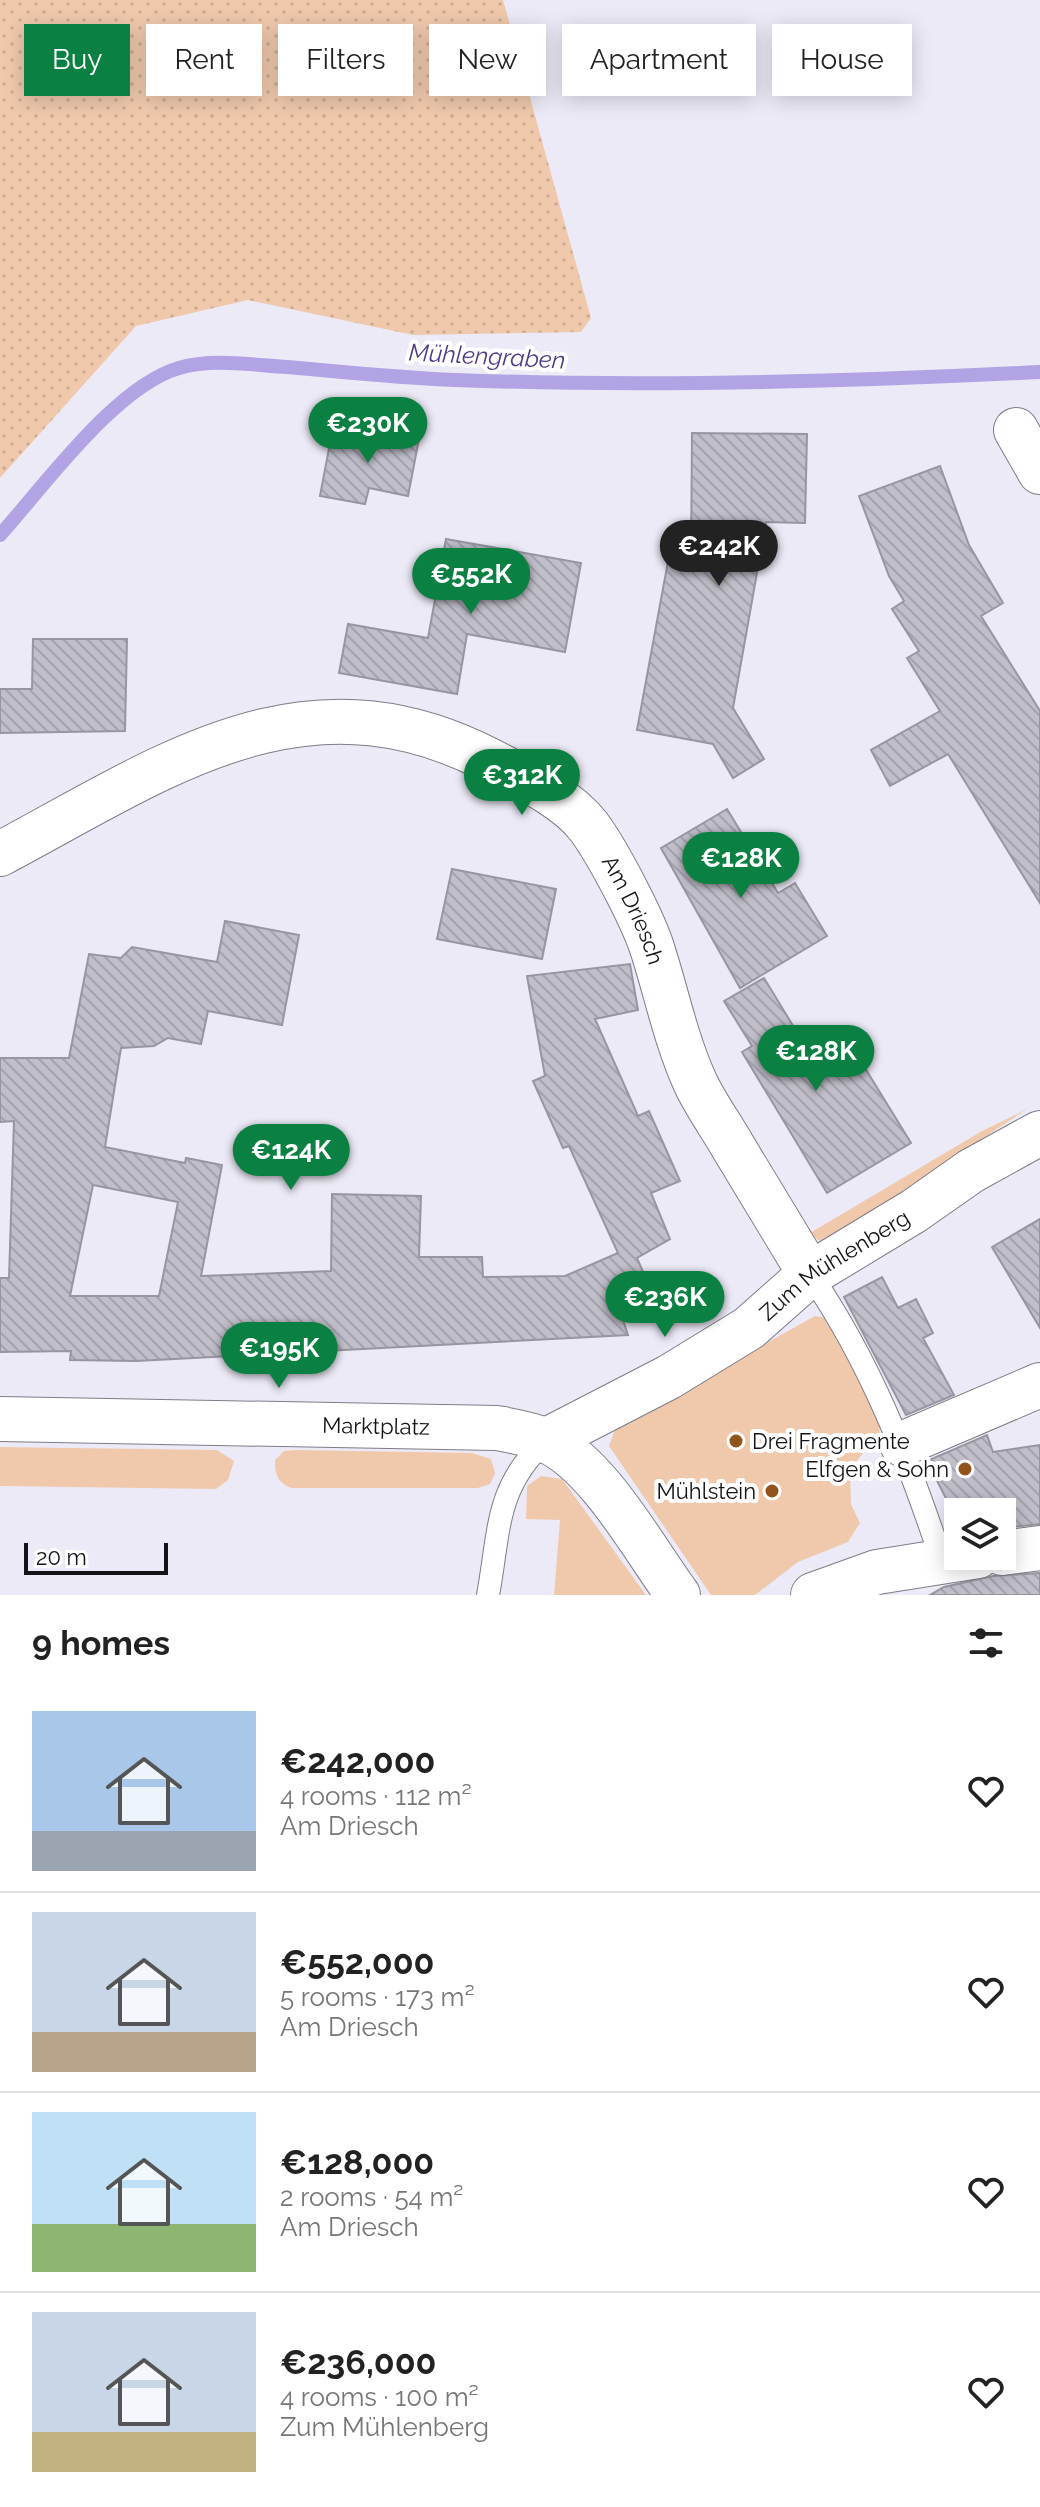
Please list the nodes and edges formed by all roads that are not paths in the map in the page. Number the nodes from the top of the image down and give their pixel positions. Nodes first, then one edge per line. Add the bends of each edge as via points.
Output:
1 (1016, 430) dead end
2 (1040, 472) edge
3 (0, 854) edge
4 (1040, 1133) edge
5 (810, 1274) junction
6 (1040, 1385) edge
7 (0, 1419) edge
8 (545, 1441) junction
9 (902, 1444) junction
10 (944, 1527) edge
11 (1040, 1548) edge
12 (1016, 1551) edge
13 (944, 1561) edge
14 (488, 1595) edge
15 (678, 1595) edge
16 (813, 1595) edge

1 - 2 street
3 - 5 street, Am Driesch via 190,754 254,731 335,720 414,730 524,777 589,827 650,942 696,1084
4 - 5 street, Zum Mühlenberg
5 - 8 street, Zum Mühlenberg via 749,1328 669,1377
5 - 9 lane
6 - 9 street
7 - 8 street, Marktplatz via 497,1428
8 - 14 lane via 522,1463 507,1488
8 - 15 street, Marktplatz via 580,1464
9 - 10 lane
11 - 12 street
13 - 16 street via 877,1572

